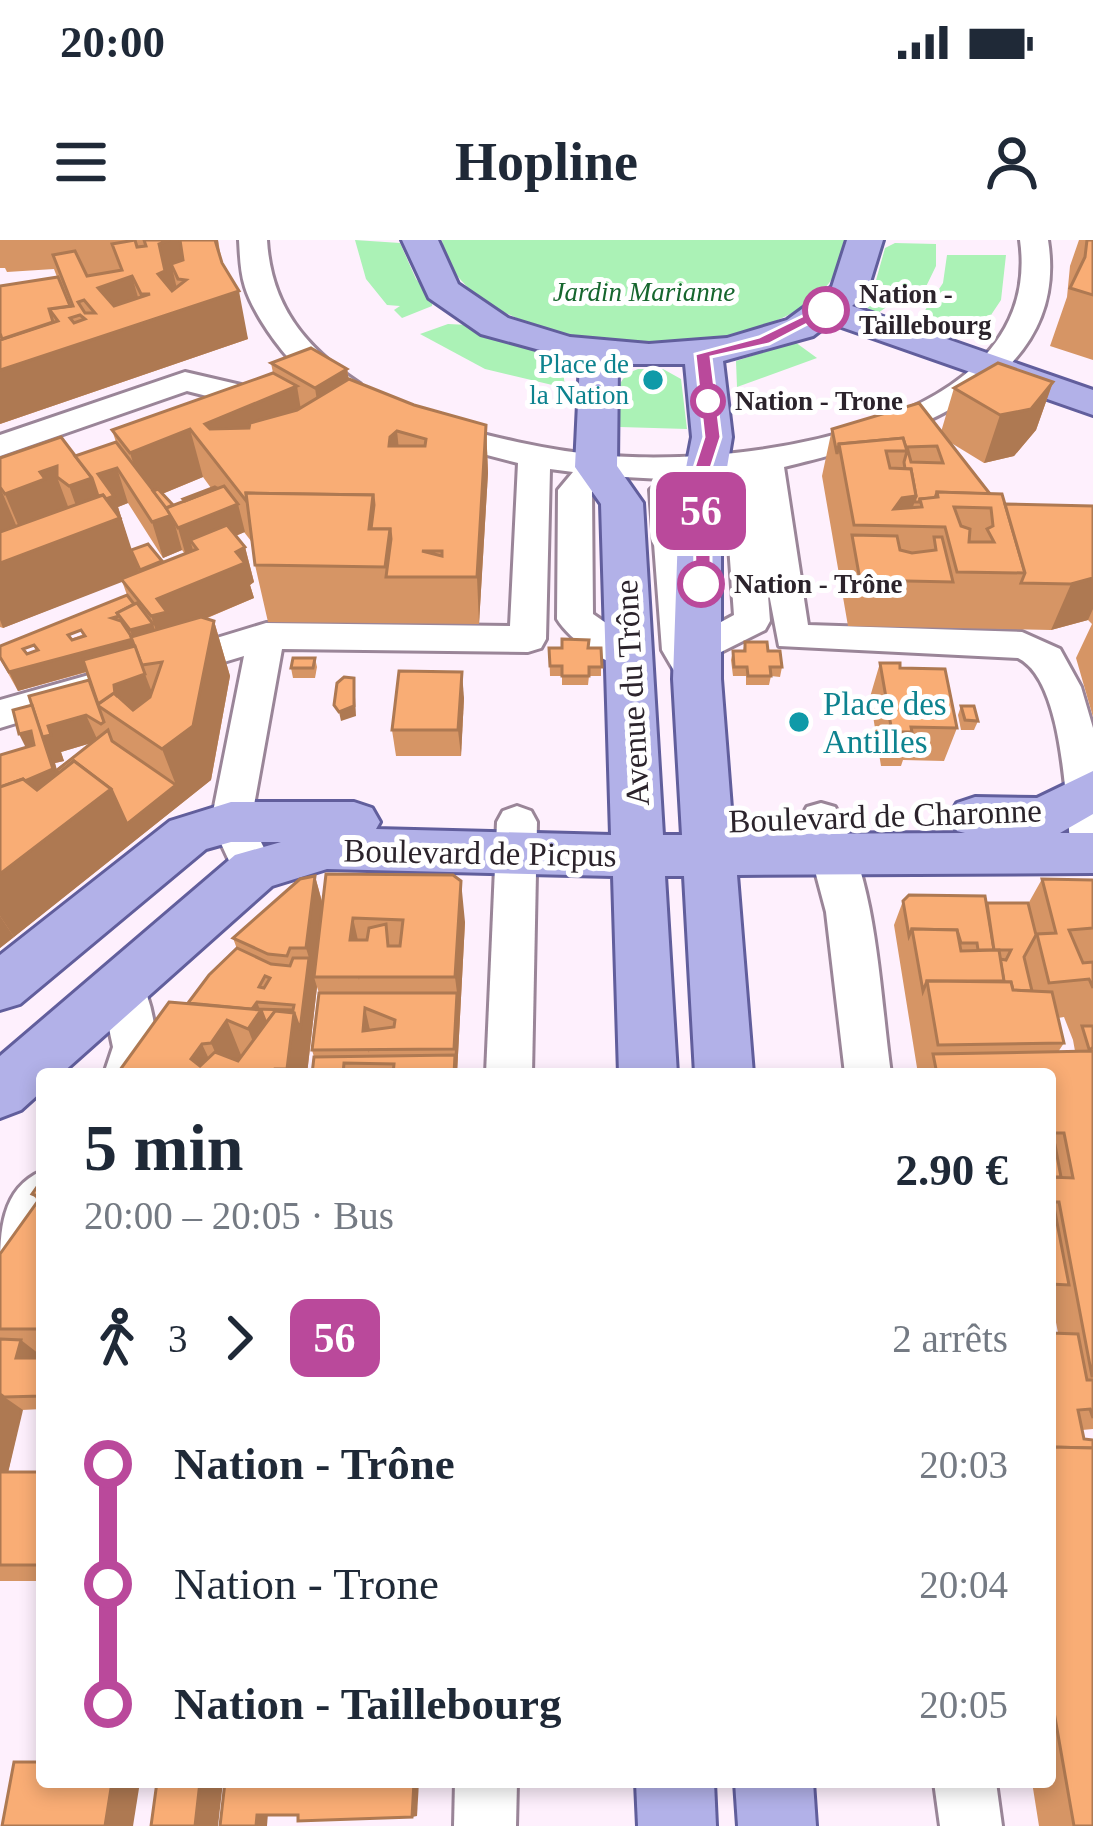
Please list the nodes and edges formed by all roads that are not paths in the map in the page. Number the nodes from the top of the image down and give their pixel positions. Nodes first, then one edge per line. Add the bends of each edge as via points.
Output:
1 (253, 240) edge
2 (420, 240) edge
3 (865, 240) edge
4 (1034, 240) edge
5 (826, 310) junction
6 (598, 354) junction
7 (703, 354) junction
8 (990, 368) junction
9 (285, 372) junction
10 (230, 392) junction
11 (1093, 404) edge
12 (168, 436) edge
13 (0, 446) edge
14 (534, 459) junction
15 (596, 466) junction
16 (737, 466) junction
17 (0, 473) edge
18 (266, 636) junction
19 (629, 657) junction
20 (2, 709) edge
21 (1089, 792) edge
22 (673, 834) junction
23 (828, 836) junction
24 (517, 839) junction
25 (242, 846) junction
26 (1092, 854) edge
27 (122, 986) junction
28 (0, 987) edge
29 (129, 1068) edge
30 (509, 1068) edge
31 (650, 1068) edge
32 (723, 1068) edge
33 (867, 1068) edge
34 (0, 1092) edge
35 (36, 1201) edge
36 (0, 1252) edge
37 (486, 1788) edge
38 (675, 1788) edge
39 (774, 1788) edge
40 (966, 1788) edge
41 (485, 1826) edge
42 (676, 1826) edge
43 (777, 1826) edge
44 (971, 1826) edge

1 - 9 street via 255,275
2 - 6 main road via 429,270 462,304 524,337
3 - 5 main road via 860,272
4 - 8 street via 1026,315
5 - 7 main road via 764,341
5 - 8 main road
6 - 7 main road
6 - 15 main road, Avenue du Trône
7 - 16 main road, Avenue du Trône via 712,437
8 - 11 main road
8 - 16 street via 925,413 845,445
9 - 10 street
9 - 14 street via 476,446
10 - 12 street via 231,413
10 - 13 street via 184,381
10 - 17 street
14 - 15 street
14 - 18 street via 528,639
15 - 16 street
15 - 19 main road, Avenue du Trône via 622,503
15 - 19 street, Avenue du Trône via 575,490 575,619
16 - 21 street, Avenue du Trône via 793,637 1059,648 1052,664
16 - 22 main road, Avenue du Trône
18 - 20 street
18 - 25 street
19 - 22 main road, Avenue du Trône
21 - 23 main road, Boulevard de Charonne via 1045,818
21 - 26 street
22 - 23 main road, Boulevard de Charonne
22 - 24 main road, Boulevard de Picpus
22 - 31 main road
22 - 32 main road
23 - 26 main road, Boulevard de Charonne
23 - 33 street
24 - 25 main road, Boulevard de Picpus via 473,849
24 - 30 street
25 - 27 main road, Boulevard de Picpus
25 - 28 main road, Boulevard de Picpus via 188,835
27 - 29 street via 136,1047
27 - 34 main road, Boulevard de Picpus
35 - 36 street
37 - 41 street
38 - 42 main road
39 - 43 main road
40 - 44 street

